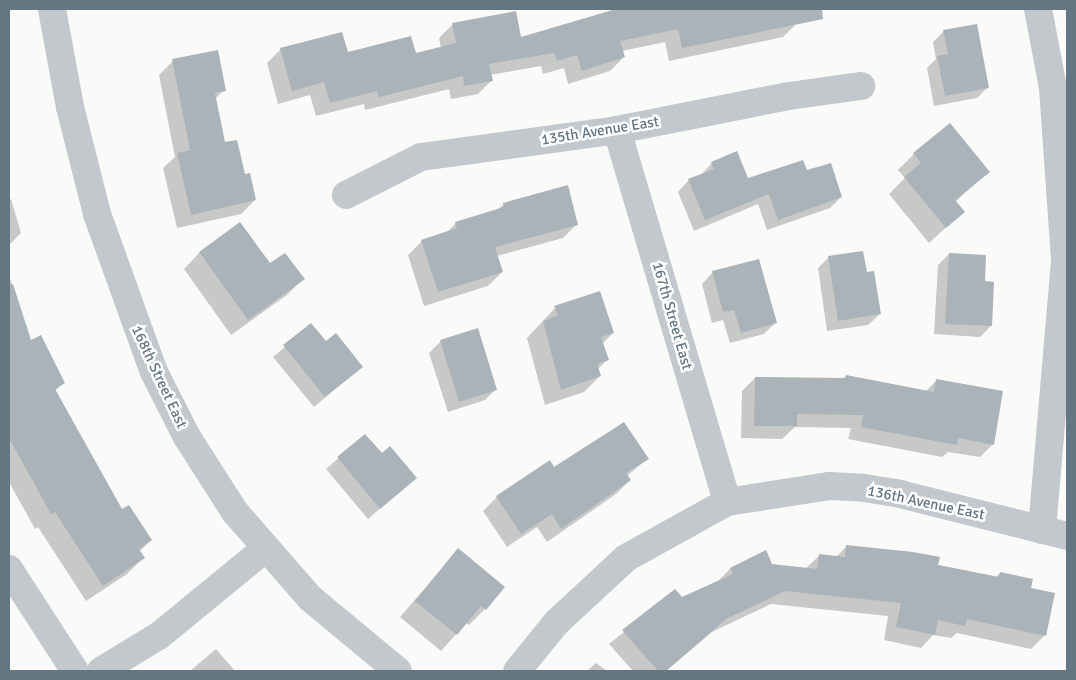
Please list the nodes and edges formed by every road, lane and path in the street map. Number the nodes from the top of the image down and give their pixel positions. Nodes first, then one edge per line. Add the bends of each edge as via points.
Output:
1 (52, 9) edge
2 (1038, 9) edge
3 (861, 86) dead end
4 (617, 130) junction
5 (346, 196) dead end
6 (1066, 261) edge
7 (727, 502) junction
8 (1055, 533) edge
9 (266, 548) junction
10 (9, 569) edge
11 (75, 671) edge
12 (101, 671) edge
13 (398, 671) edge
14 (517, 671) edge

1 - 9 street, 168th Street East via 70,107 92,196 129,310 154,372 187,437 235,512
2 - 6 street via 1053,88
3 - 4 street, 135th Avenue East via 789,96
4 - 5 street, 135th Avenue East via 421,157
4 - 7 street, 167th Street East
6 - 8 street
7 - 8 street, 136th Avenue East via 829,486 864,488
7 - 14 street, 136th Avenue East via 626,558 557,622
9 - 12 street via 160,635
9 - 13 street, 168th Street East via 310,598
10 - 11 street

